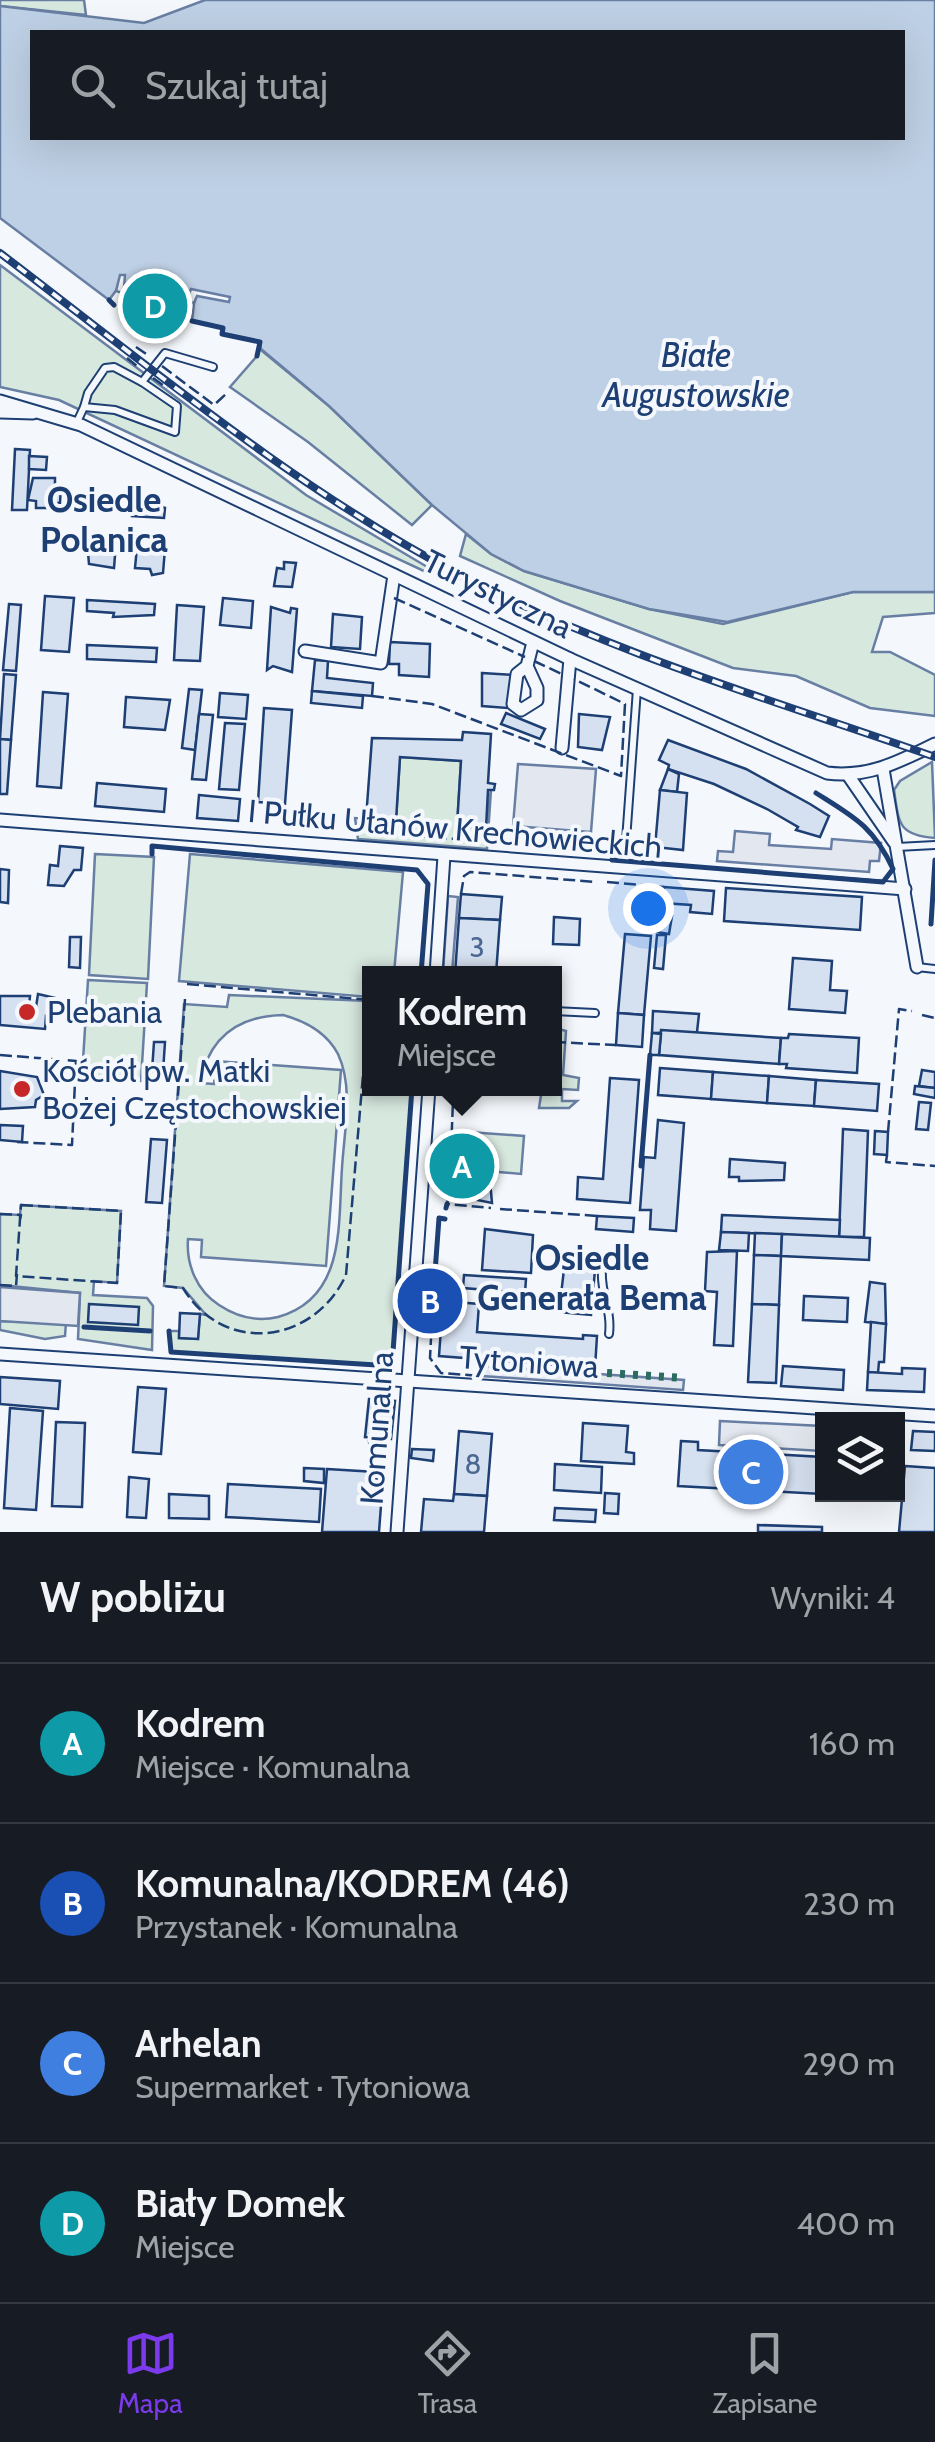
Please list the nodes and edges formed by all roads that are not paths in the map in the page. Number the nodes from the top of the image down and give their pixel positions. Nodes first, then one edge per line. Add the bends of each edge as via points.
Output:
1 (212, 366) dead end
2 (142, 382) junction
3 (0, 401) edge
4 (84, 407) junction
5 (0, 412) edge
6 (42, 412) junction
7 (76, 424) junction
8 (394, 575) junction
9 (533, 642) junction
10 (305, 651) dead end
11 (570, 659) junction
12 (527, 666) dead end
13 (637, 688) junction
14 (935, 744) edge
15 (562, 748) dead end
16 (883, 769) junction
17 (848, 776) junction
18 (0, 820) edge
19 (935, 845) edge
20 (897, 847) junction
21 (444, 856) junction
22 (624, 870) junction
23 (905, 889) junction
24 (437, 966) edge
25 (917, 968) joint
26 (935, 969) edge
27 (562, 1011) edge
28 (595, 1013) dead end
29 (427, 1096) edge
30 (602, 1269) dead end
31 (610, 1334) dead end
32 (0, 1354) edge
33 (409, 1381) junction
34 (935, 1416) edge
35 (397, 1532) edge

1 - 2 lane via 166,353
2 - 4 lane via 106,368
2 - 4 lane via 177,406 175,432 115,410
3 - 6 street, Turystyczna
4 - 7 lane
5 - 6 street, Turystyczna
6 - 7 street, Turystyczna
7 - 8 street, Turystyczna
8 - 9 street, Turystyczna
8 - 10 street via 381,663
9 - 11 street, Turystyczna
9 - 12 street
11 - 13 street, Turystyczna
11 - 15 street
13 - 17 street, Turystyczna via 810,766
13 - 22 lane
14 - 16 street, Turystyczna
16 - 17 street, Turystyczna
16 - 20 street
17 - 20 street
18 - 21 street, I Pułku Ułanów Krechowieckich
19 - 20 lane
20 - 23 street
21 - 22 street, I Pułku Ułanów Krechowieckich
21 - 24 street
22 - 23 street, I Pułku Ułanów Krechowieckich
23 - 25 street
25 - 26 lane
27 - 28 lane
29 - 33 street, Komunalna
30 - 31 lane
32 - 33 street, Tytoniowa
33 - 34 street, Tytoniowa
33 - 35 street, Komunalna

